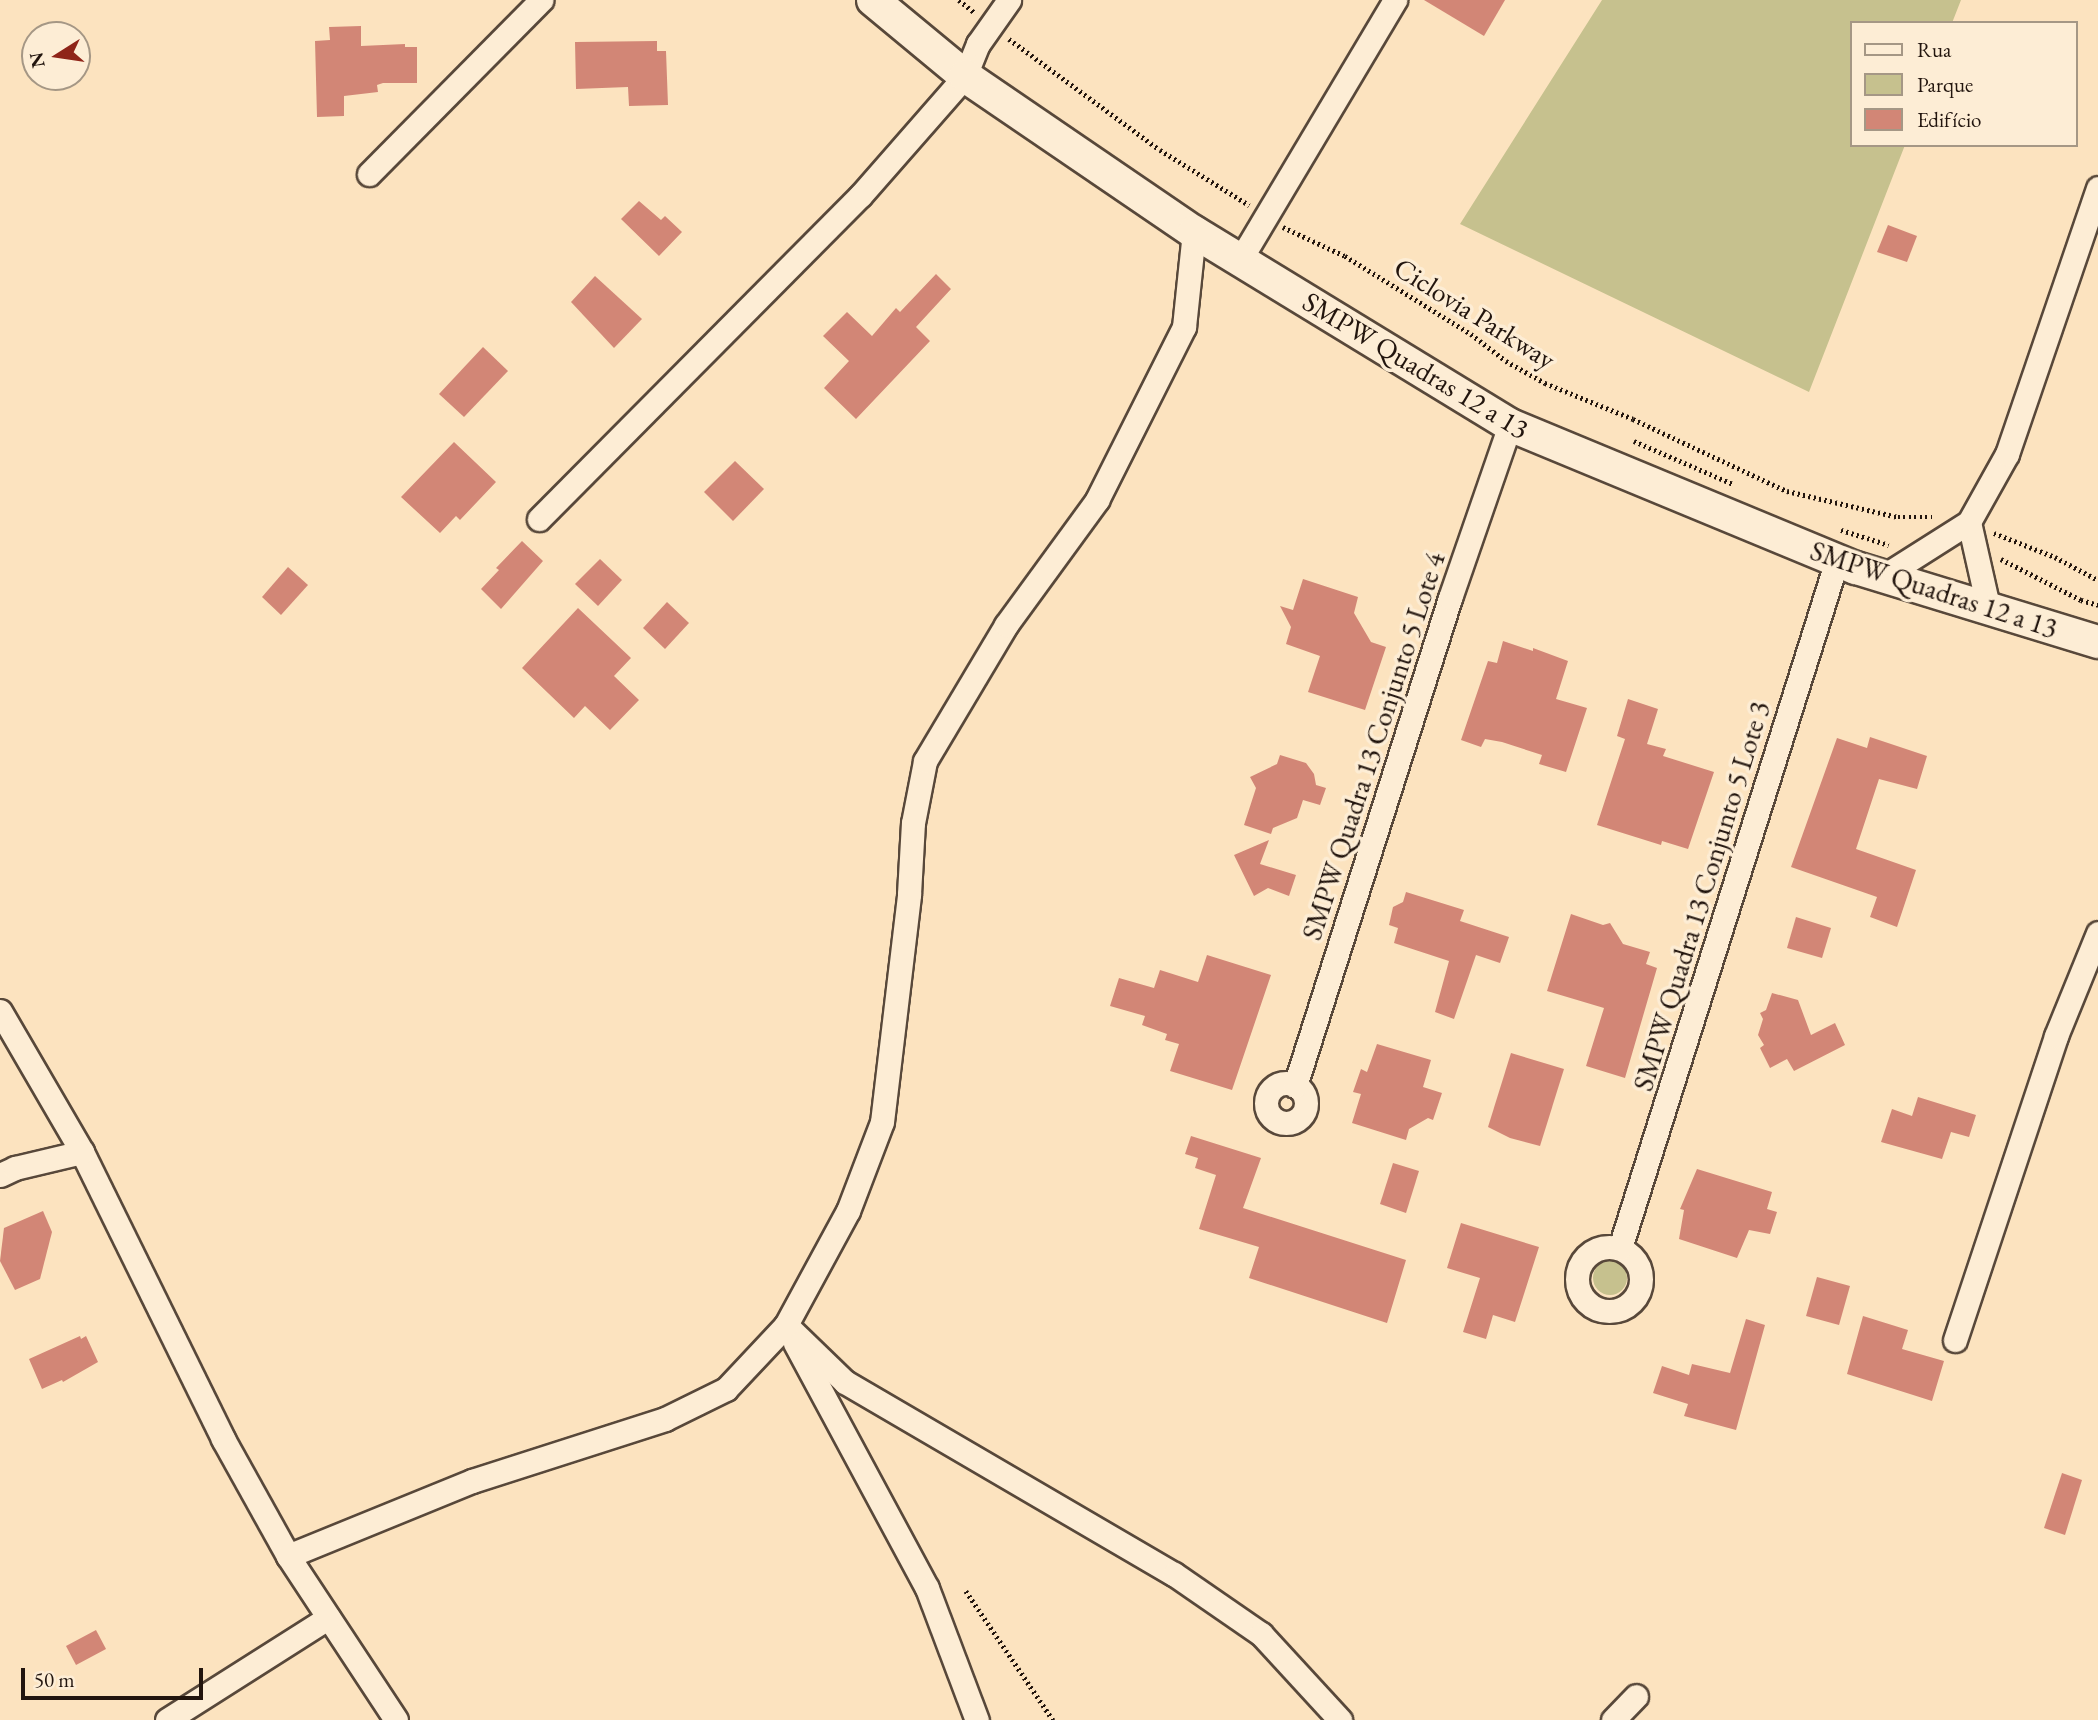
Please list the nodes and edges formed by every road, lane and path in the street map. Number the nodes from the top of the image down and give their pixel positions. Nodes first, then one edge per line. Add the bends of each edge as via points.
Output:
1 (541, 0) edge
2 (873, 0) edge
3 (959, 0) edge
4 (1009, 0) edge
5 (1395, 0) edge
6 (991, 25) junction
7 (965, 76) junction
8 (369, 174) dead end
9 (2098, 188) edge
10 (1265, 215) junction
11 (1194, 232) junction
12 (1240, 260) junction
13 (1510, 425) junction
14 (1634, 441) dead end
15 (1736, 486) dead end
16 (539, 519) dead end
17 (1969, 522) junction
18 (1838, 544) junction
19 (1918, 553) junction
20 (1977, 557) junction
21 (1884, 576) junction
22 (2098, 580) edge
23 (2098, 605) edge
24 (1989, 611) junction
25 (2098, 642) edge
26 (2098, 933) edge
27 (0, 1011) edge
28 (1296, 1086) dead end
29 (82, 1152) junction
30 (0, 1175) edge
31 (1620, 1248) dead end
32 (786, 1325) junction
33 (1955, 1340) dead end
34 (288, 1556) junction
35 (966, 1591) dead end
36 (328, 1618) junction
37 (1636, 1696) dead end
38 (166, 1720) edge
39 (396, 1720) edge
40 (977, 1720) edge
41 (1053, 1720) edge
42 (1340, 1720) edge
43 (1613, 1720) edge

1 - 8 street
2 - 7 street, SMPW Quadras 12 a 13
3 - 6 path, Ciclovia Parkway
4 - 6 street
5 - 10 street
6 - 7 street
6 - 10 path, Ciclovia Parkway via 1160,150
7 - 11 street, SMPW Quadras 12 a 13
7 - 16 street via 860,196
9 - 17 street via 2007,454
10 - 12 street
10 - 17 path, Ciclovia Parkway via 1345,256 1545,383 1787,491 1898,517 1959,517
11 - 12 street, SMPW Quadras 12 a 13
11 - 32 street via 1184,327 1097,500 1006,625 925,761 913,823 882,1122 848,1210
12 - 13 street, SMPW Quadras 12 a 13
13 - 18 street, SMPW Quadras 12 a 13
13 - 28 street, SMPW Quadra 13 Conjunto 5 Lote 4 via 1450,598
14 - 15 path
17 - 19 street
17 - 20 street
17 - 22 path, Ciclovia Parkway
18 - 19 path
18 - 21 street, SMPW Quadras 12 a 13
18 - 31 street, SMPW Quadra 13 Conjunto 5 Lote 3
19 - 21 street
20 - 23 path via 2000,558
20 - 24 street
21 - 24 street, SMPW Quadras 12 a 13
24 - 25 street, SMPW Quadras 12 a 13
26 - 33 street via 2056,1035
27 - 29 street
29 - 30 street
29 - 34 street via 223,1439
32 - 34 street via 726,1388 666,1419 472,1481
32 - 40 street via 927,1587
32 - 42 street via 845,1382 1174,1574 1261,1634
34 - 36 street
35 - 41 path
36 - 38 street
36 - 39 street
37 - 43 street

